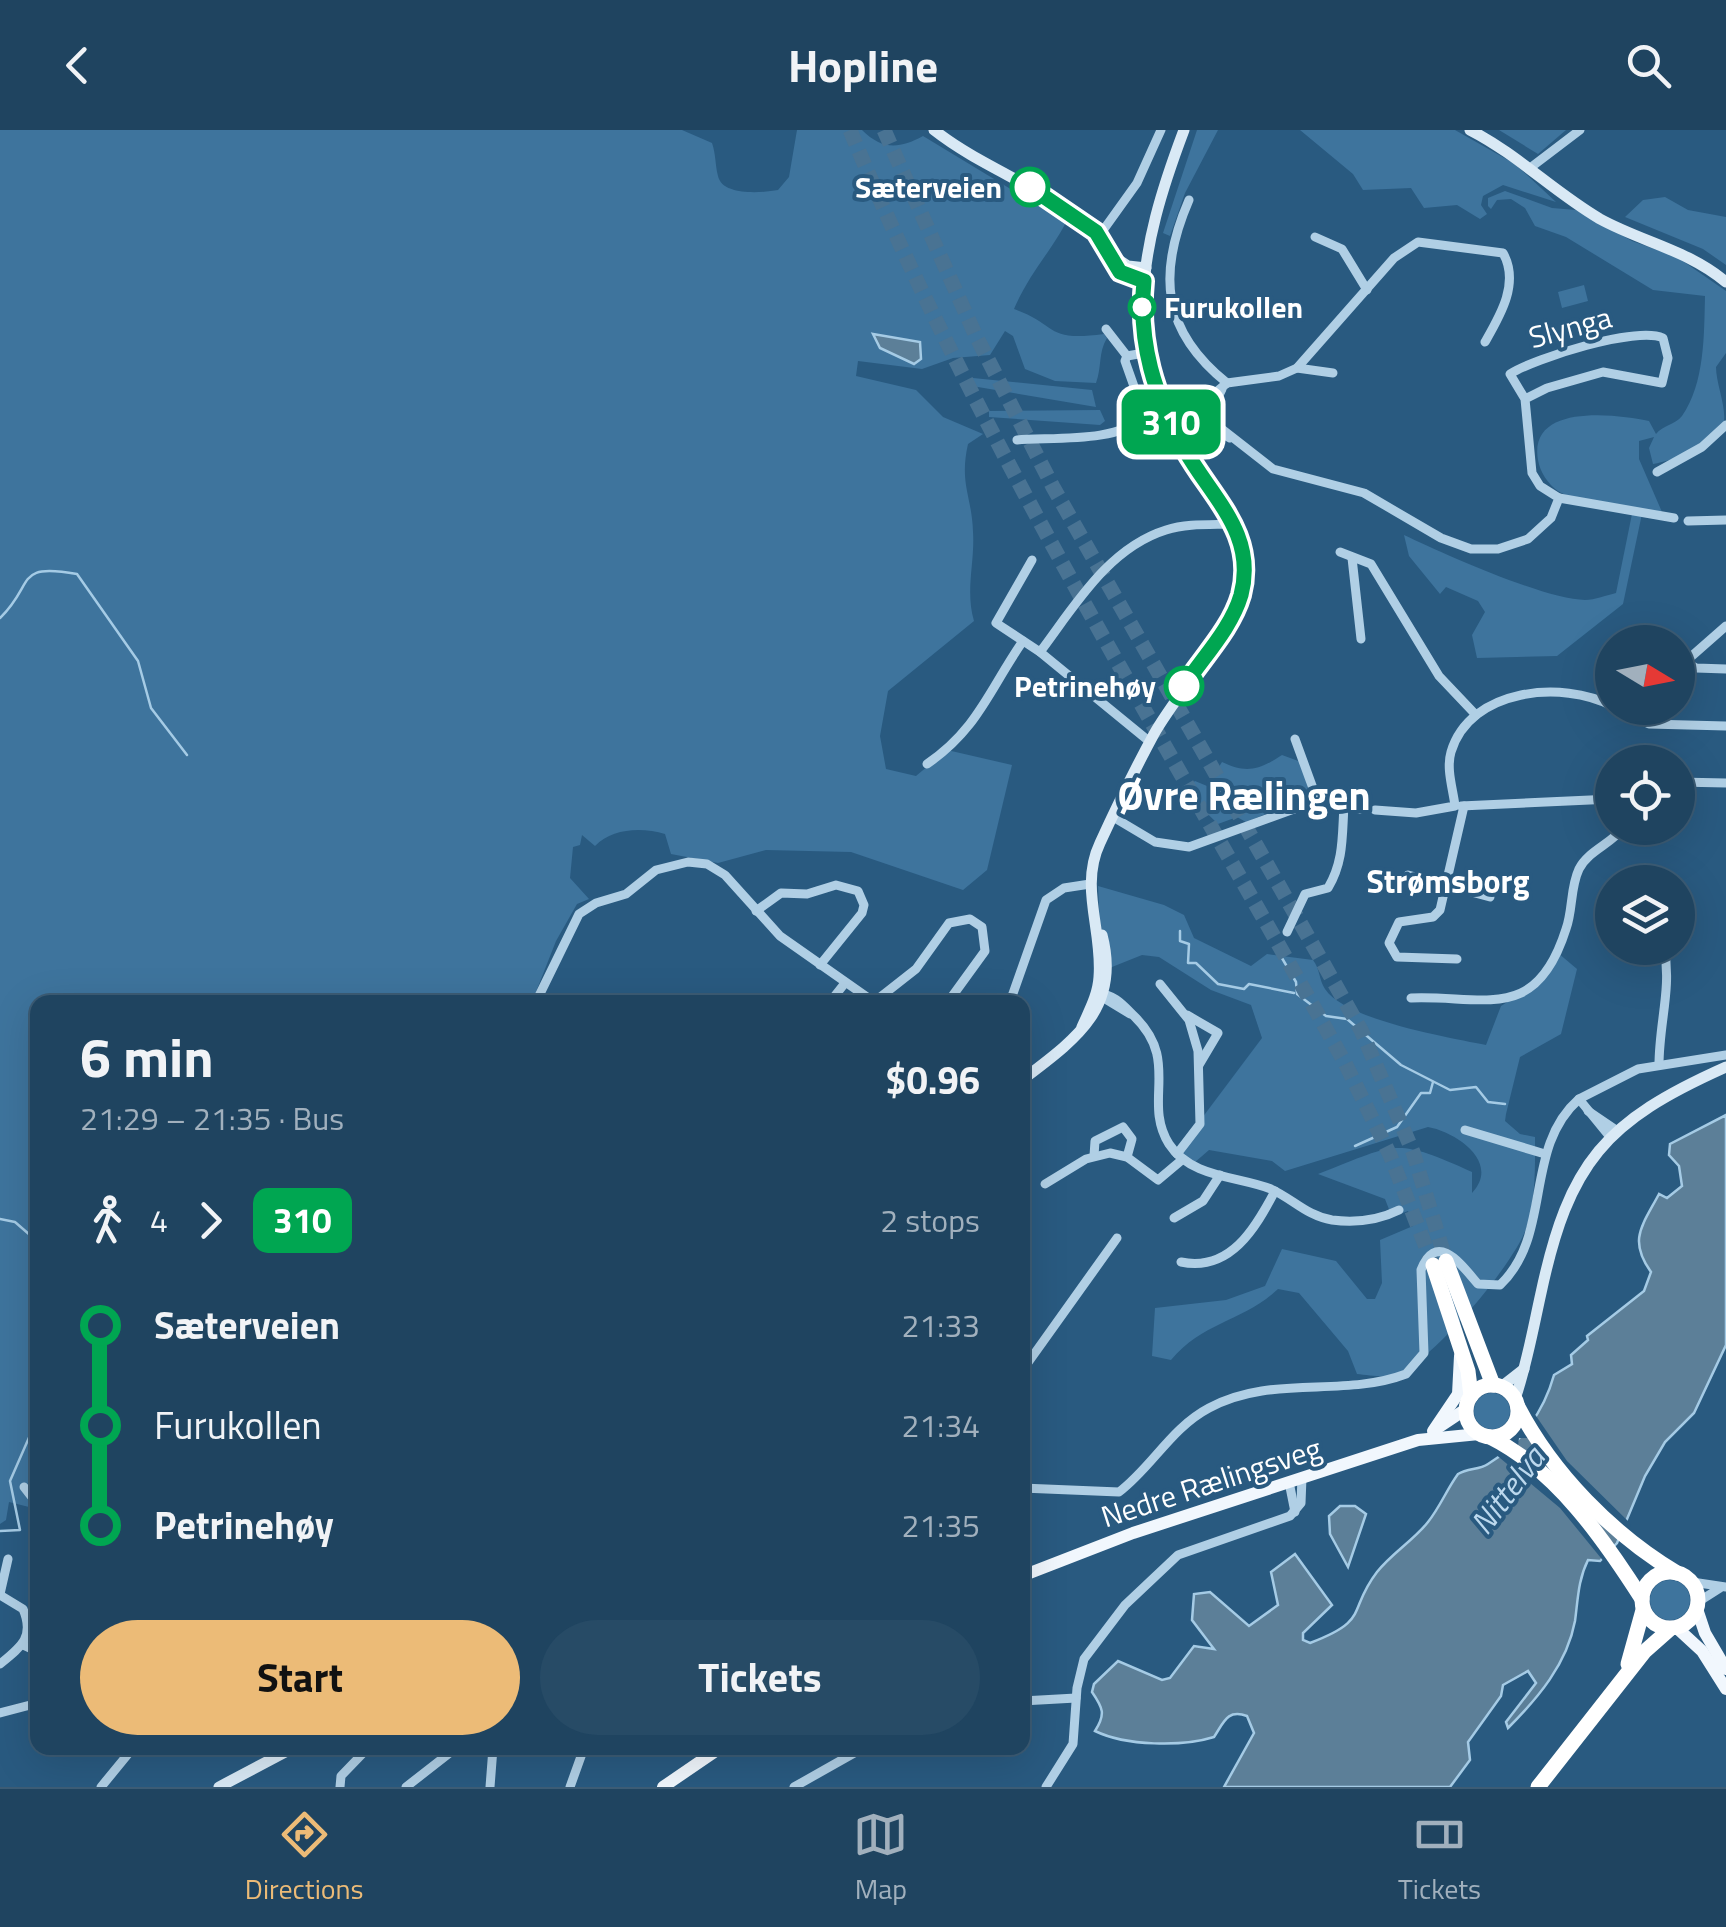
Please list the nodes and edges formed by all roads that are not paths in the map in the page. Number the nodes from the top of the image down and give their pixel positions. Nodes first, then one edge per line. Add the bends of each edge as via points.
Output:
1 (934, 130) edge
2 (1161, 130) edge
3 (1184, 130) edge
4 (1470, 130) edge
5 (1580, 130) edge
6 (1530, 168) junction
7 (1189, 200) dead end
8 (1099, 236) junction
9 (1315, 238) dead end
10 (1145, 274) junction
11 (1726, 282) edge
12 (1368, 290) junction
13 (1106, 329) dead end
14 (1484, 342) dead end
15 (1144, 353) junction
16 (1126, 356) junction
17 (1297, 368) junction
18 (1333, 374) dead end
19 (1224, 386) junction
20 (1526, 399) junction
21 (1168, 415) junction
22 (1204, 416) junction
23 (1726, 425) edge
24 (1017, 440) dead end
25 (1657, 472) dead end
26 (1558, 498) junction
27 (1674, 518) dead end
28 (1726, 520) edge
29 (1688, 521) dead end
30 (1235, 524) junction
31 (1340, 552) dead end
32 (1352, 558) junction
33 (1032, 560) dead end
34 (1726, 626) edge
35 (1360, 639) dead end
36 (1023, 641) junction
37 (1040, 652) junction
38 (1726, 669) edge
39 (1595, 700) edge
40 (1476, 715) junction
41 (1687, 725) edge
42 (1726, 726) edge
43 (1295, 739) dead end
44 (1150, 742) junction
45 (927, 764) dead end
46 (1695, 782) edge
47 (1726, 782) edge
48 (1595, 800) edge
49 (1318, 802) junction
50 (1344, 806) junction
51 (1460, 806) junction
52 (1360, 810) dead end
53 (1375, 810) dead end
54 (1113, 816) junction
55 (1604, 845) edge
56 (1408, 874) dead end
57 (1090, 884) junction
58 (1446, 886) junction
59 (1490, 897) dead end
60 (756, 911) junction
61 (1287, 932) dead end
62 (1457, 959) dead end
63 (820, 964) junction
64 (1666, 965) edge
65 (844, 983) junction
66 (1160, 984) dead end
67 (539, 995) edge
68 (835, 995) edge
69 (863, 995) edge
70 (883, 995) edge
71 (953, 995) edge
72 (1012, 995) edge
73 (1102, 996) junction
74 (1410, 998) dead end
75 (1186, 1016) junction
76 (1726, 1055) edge
77 (1199, 1065) junction
78 (1660, 1065) junction
79 (1726, 1067) edge
80 (1030, 1073) edge
81 (1579, 1099) junction
82 (1465, 1130) dead end
83 (1613, 1134) junction
84 (1545, 1154) junction
85 (1094, 1156) junction
86 (1127, 1156) junction
87 (1180, 1156) junction
88 (1220, 1175) junction
89 (1045, 1184) dead end
90 (1274, 1191) junction
91 (1398, 1210) dead end
92 (1174, 1218) dead end
93 (1118, 1238) dead end
94 (1181, 1262) dead end
95 (1459, 1343) junction
96 (1030, 1359) edge
97 (1524, 1368) junction
98 (1497, 1386) junction
99 (1469, 1402) junction
100 (1519, 1408) junction
101 (1433, 1431) junction
102 (1489, 1438) junction
103 (1418, 1440) junction
104 (1295, 1480) junction
105 (24, 1487) dead end
106 (1030, 1488) edge
107 (30, 1495) edge
108 (8, 1560) dead end
109 (1030, 1573) edge
110 (1677, 1573) junction
111 (1692, 1582) junction
112 (1723, 1588) edge
113 (0, 1595) edge
114 (1642, 1604) junction
115 (1698, 1605) junction
116 (1674, 1628) junction
117 (23, 1645) junction
118 (30, 1648) edge
119 (0, 1664) edge
120 (1726, 1669) edge
121 (1624, 1678) junction
122 (1726, 1689) edge
123 (1076, 1698) junction
124 (1030, 1700) edge
125 (30, 1705) edge
126 (0, 1712) edge
127 (127, 1755) edge
128 (281, 1755) edge
129 (361, 1755) edge
130 (447, 1755) edge
131 (492, 1755) edge
132 (581, 1755) edge
133 (710, 1755) edge
134 (851, 1755) edge
135 (102, 1787) edge
136 (219, 1787) edge
137 (340, 1787) edge
138 (406, 1787) edge
139 (490, 1787) edge
140 (570, 1787) edge
141 (664, 1787) edge
142 (794, 1787) edge
143 (1046, 1787) edge
144 (1538, 1787) edge

1 - 8 main road
2 - 8 street via 1137,183
3 - 10 main road via 1155,215
4 - 6 main road
5 - 6 street
6 - 11 main road via 1598,217 1688,255
7 - 19 street via 1176,244 1173,315
8 - 10 main road via 1111,255
9 - 12 street via 1342,250
10 - 15 main road
12 - 14 street via 1406,246 1418,242 1502,253 1509,265 1505,306
12 - 17 street
13 - 16 street
15 - 16 street
15 - 21 main road
16 - 24 street via 1142,409 1138,422 1103,436
17 - 18 street
17 - 19 street
19 - 22 street
20 - 20 street, Slynga via 1603,372 1662,383 1668,358 1663,338 1640,334 1534,361 1510,374
20 - 26 street, Slynga via 1532,472
21 - 22 street via 1185,406
21 - 30 main road
22 - 26 street via 1273,469 1364,493 1471,549 1528,539 1551,518
23 - 25 street
26 - 27 street
28 - 29 street
30 - 37 street via 1165,530 1132,548 1094,580
30 - 44 main road via 1244,564 1236,607
31 - 32 street
32 - 35 street
32 - 40 street via 1370,564 1439,676
33 - 36 street via 996,623
34 - 38 street via 1685,662
36 - 37 street
36 - 45 street via 973,726
37 - 44 street
39 - 40 street via 1557,690 1500,702
40 - 51 street via 1450,754
41 - 42 street
43 - 49 street
44 - 54 main road
46 - 47 street
48 - 51 street
49 - 50 street
49 - 54 street via 1190,848 1155,842
50 - 52 street
50 - 61 street via 1344,845 1334,878 1328,888 1305,894
51 - 53 street
51 - 58 street
54 - 57 main road
55 - 74 street via 1580,866 1558,952 1524,991 1485,1004 1448,996
56 - 58 street
57 - 72 street via 1057,890 1043,904
57 - 73 main road via 1109,965
58 - 59 street
58 - 62 street via 1438,914 1399,922 1389,950 1407,958
60 - 63 street
60 - 63 street via 781,893 836,885 858,891 862,912
60 - 67 street via 716,869 698,862 666,865 626,894 579,914
63 - 65 street
64 - 78 street via 1670,992 1660,1026
65 - 68 street
65 - 69 street
66 - 75 street
70 - 71 street via 916,969 949,923 970,919 982,927 985,951
73 - 80 main road via 1082,1027
73 - 87 street via 1133,1015 1158,1048 1163,1130
75 - 77 street
75 - 77 street via 1218,1030
76 - 78 street, Nedre Rælingsveg
77 - 87 street via 1200,1124
78 - 81 street, Nedre Rælingsveg via 1616,1077
79 - 83 main road via 1657,1100
81 - 83 street
81 - 84 street, Nedre Rælingsveg
82 - 84 street
83 - 97 main road via 1581,1174 1561,1217
84 - 106 street, Nedre Rælingsveg via 1530,1230 1505,1281 1483,1287 1448,1252 1432,1254 1424,1264 1426,1343 1415,1368 1390,1379 1272,1388 1227,1400 1178,1430 1119,1492
85 - 86 street
85 - 86 street via 1095,1140 1123,1127 1132,1138
85 - 89 street
86 - 87 street via 1158,1180
87 - 88 street
88 - 90 street
88 - 92 street via 1204,1201
90 - 91 street via 1328,1220 1372,1220
90 - 94 street via 1232,1251 1198,1266
93 - 96 street
95 - 98 highway via 1439,1263
95 - 99 highway
95 - 101 main road via 1458,1394
97 - 98 main road
97 - 100 main road
98 - 99 highway
98 - 100 highway
99 - 101 main road, Nedre Rælingsveg
99 - 102 highway via 1468,1421
100 - 102 highway via 1510,1429
100 - 110 highway via 1560,1470 1631,1540
101 - 103 main road, Nedre Rælingsveg
102 - 103 main road, Nedre Rælingsveg
102 - 114 highway via 1568,1500
103 - 104 main road, Nedre Rælingsveg
104 - 109 main road, Nedre Rælingsveg
104 - 123 street via 1295,1512 1190,1549 1163,1566 1094,1641
105 - 107 street
108 - 113 street
110 - 111 highway
110 - 114 highway via 1653,1578
111 - 112 street
111 - 115 highway
112 - 115 street
113 - 117 street via 24,1609 29,1626
114 - 116 highway via 1654,1624
114 - 121 highway
115 - 116 highway via 1687,1623
115 - 120 main road via 1704,1633
116 - 121 highway
116 - 122 main road via 1702,1650
117 - 118 street
117 - 119 street
121 - 144 highway
123 - 124 street
123 - 143 street via 1073,1744
125 - 126 street
127 - 135 street
128 - 136 main road
129 - 137 street via 341,1776
130 - 138 street
131 - 139 street
132 - 140 street
133 - 141 main road
134 - 142 street

